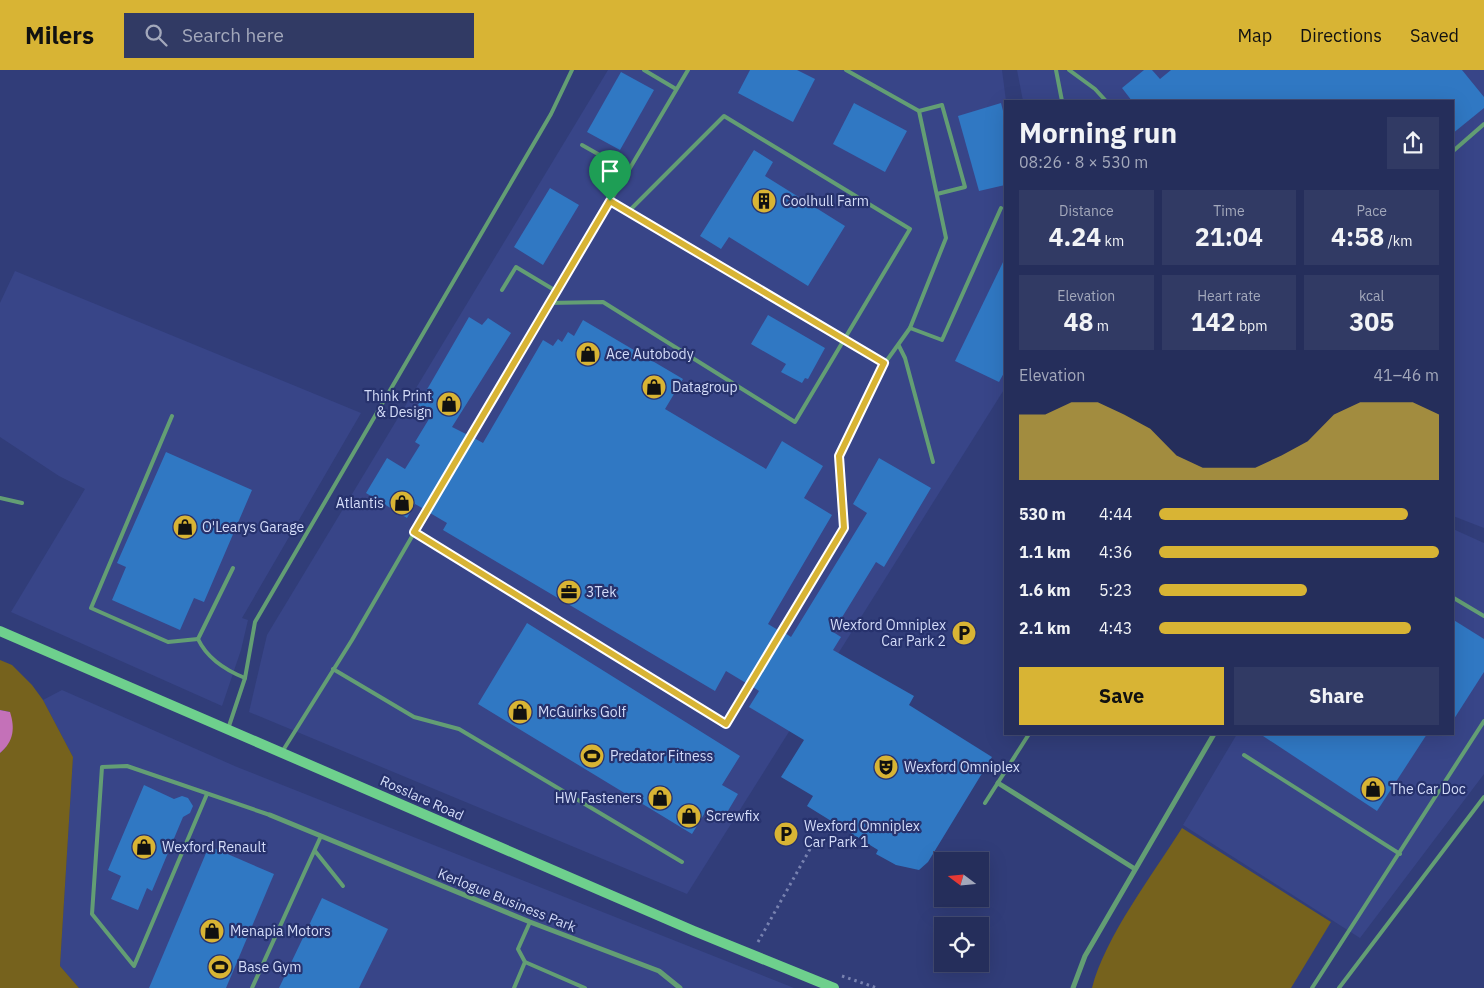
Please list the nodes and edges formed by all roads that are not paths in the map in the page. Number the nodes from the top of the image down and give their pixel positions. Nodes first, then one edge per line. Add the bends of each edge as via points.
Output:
1 (572, 70) edge
2 (644, 70) edge
3 (688, 70) edge
4 (846, 70) edge
5 (1056, 70) edge
6 (1069, 70) edge
7 (676, 89) junction
8 (1062, 100) edge
9 (1105, 100) edge
10 (919, 110) junction
11 (1484, 124) edge
12 (582, 145) dead end
13 (1454, 150) edge
14 (628, 171) junction
15 (937, 194) junction
16 (610, 201) junction
17 (1001, 208) dead end
18 (629, 211) junction
19 (502, 290) dead end
20 (556, 291) junction
21 (548, 304) junction
22 (910, 328) junction
23 (844, 340) junction
24 (899, 346) junction
25 (884, 363) junction
26 (172, 416) dead end
27 (933, 462) dead end
28 (0, 498) edge
29 (22, 503) dead end
30 (414, 532) junction
31 (233, 568) dead end
32 (1454, 598) edge
33 (1484, 616) edge
34 (0, 631) edge
35 (198, 638) junction
36 (333, 670) junction
37 (245, 678) junction
38 (1484, 721) edge
39 (228, 729) junction
40 (1028, 735) edge
41 (1213, 735) edge
42 (282, 752) junction
43 (1244, 755) dead end
44 (998, 783) junction
45 (208, 794) junction
46 (1484, 797) edge
47 (986, 803) dead end
48 (270, 815) joint
49 (322, 836) junction
50 (315, 851) junction
51 (1400, 854) junction
52 (682, 862) dead end
53 (1135, 869) junction
54 (343, 886) dead end
55 (530, 922) junction
56 (525, 962) junction
57 (815, 985) edge
58 (252, 988) edge
59 (514, 988) edge
60 (585, 988) edge
61 (680, 988) edge
62 (834, 988) edge
63 (1074, 988) edge
64 (1312, 988) edge
65 (1339, 988) edge

1 - 37 lane via 551,114 255,622
2 - 7 lane
3 - 7 lane
4 - 10 lane
5 - 8 lane
6 - 9 lane
7 - 14 lane
10 - 15 lane
10 - 15 lane via 942,104 964,187
11 - 13 lane
12 - 14 lane
14 - 16 lane
15 - 22 lane via 946,238
16 - 18 lane
16 - 20 lane
17 - 22 lane via 942,340
18 - 23 lane
18 - 23 lane via 724,116 910,229
19 - 20 lane via 516,267
20 - 21 lane
21 - 23 lane via 602,302 795,422
21 - 30 lane
22 - 24 lane
23 - 25 lane
24 - 25 lane
24 - 27 lane
25 - 30 lane via 839,456 844,528 726,724
26 - 35 lane via 91,608 168,642
28 - 29 lane
30 - 36 lane
31 - 35 lane
32 - 33 lane
34 - 39 main road, Rosslare Road
35 - 37 lane via 204,651 222,667
36 - 42 lane
36 - 52 lane via 414,717 458,728
37 - 39 lane
38 - 51 lane
39 - 42 main road, Rosslare Road
40 - 44 lane
41 - 53 street
42 - 57 main road, Rosslare Road
43 - 51 lane
44 - 47 lane
44 - 53 street
45 - 45 lane, Kerlogue Business Park via 127,766 102,767 92,914 134,966
45 - 48 lane, Kerlogue Business Park
46 - 65 lane
48 - 49 street, Kerlogue Business Park
49 - 50 lane
49 - 55 street, Kerlogue Business Park
50 - 54 lane
50 - 58 lane
51 - 64 lane
53 - 63 street via 1085,956
55 - 56 lane via 518,949
55 - 61 street, Kerlogue Business Park via 659,971
56 - 59 lane
56 - 60 lane
57 - 62 main road, Rosslare Road

